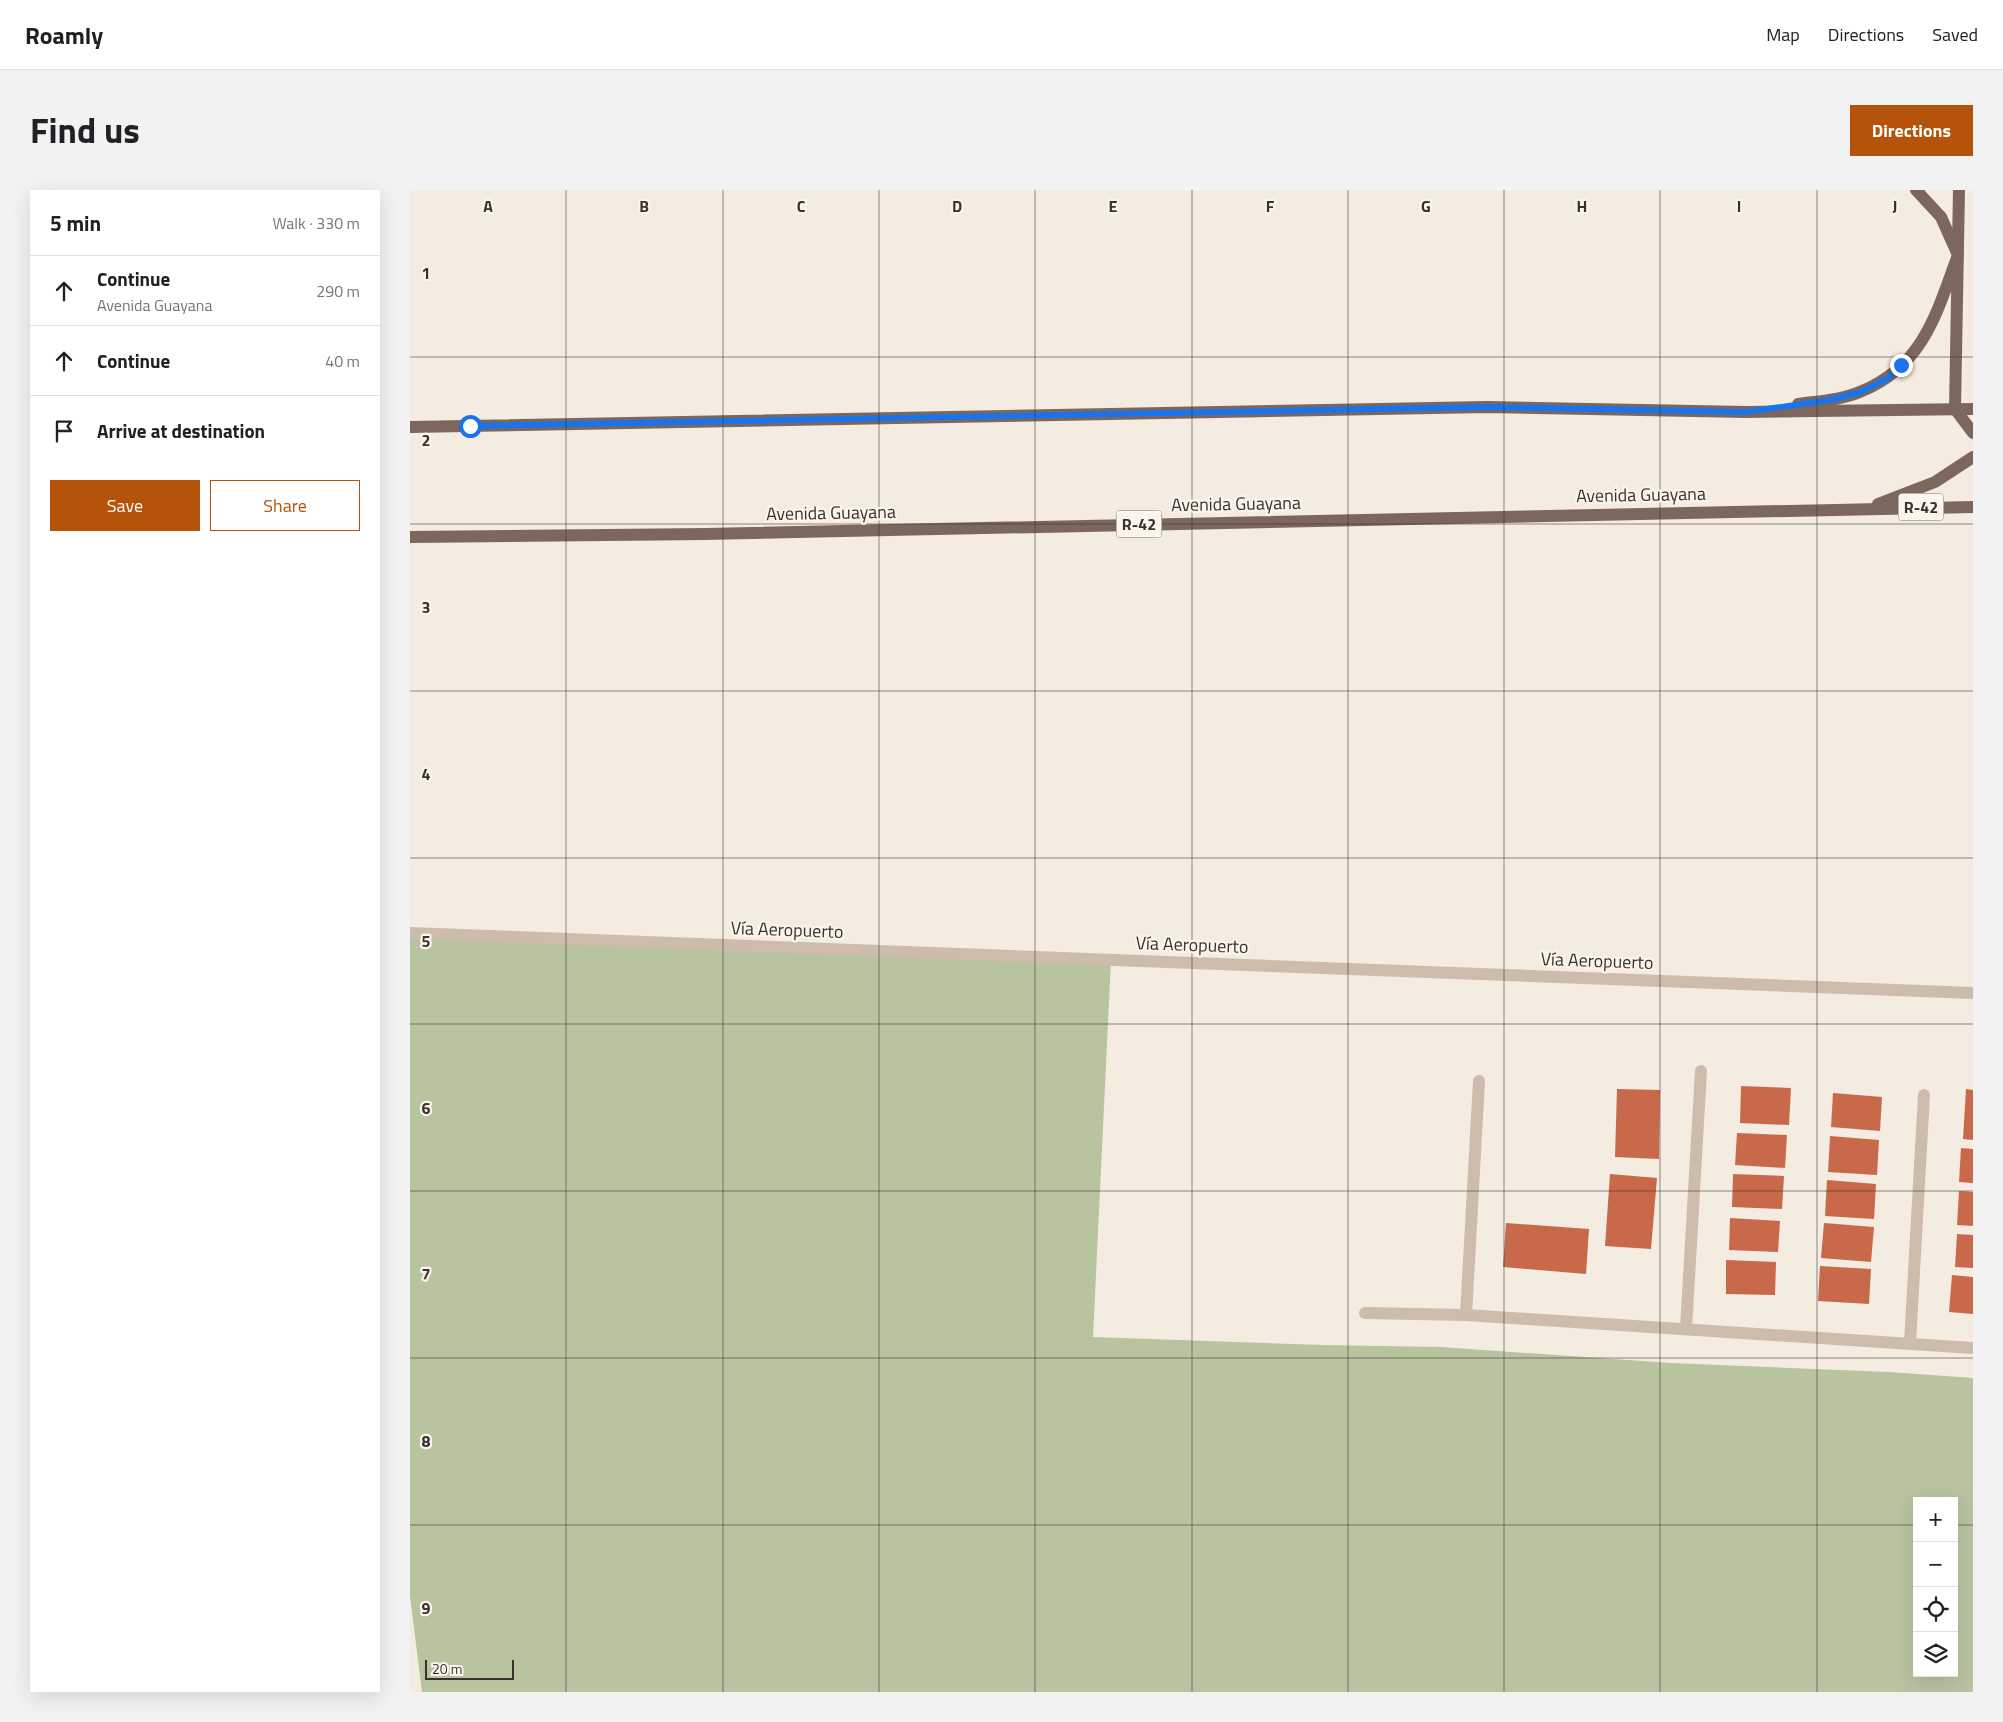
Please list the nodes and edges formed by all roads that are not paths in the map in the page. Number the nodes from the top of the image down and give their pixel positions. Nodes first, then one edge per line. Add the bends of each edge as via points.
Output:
1 (1916, 190) edge
2 (1959, 190) edge
3 (1958, 255) junction
4 (1955, 409) junction
5 (1973, 409) edge
6 (1746, 412) junction
7 (410, 427) edge
8 (1973, 433) edge
9 (1973, 456) edge
10 (1868, 507) junction
11 (1973, 507) edge
12 (410, 537) edge
13 (410, 933) edge
14 (1973, 993) edge
15 (1701, 1071) dead end
16 (1479, 1081) dead end
17 (1924, 1095) dead end
18 (1365, 1313) dead end
19 (1466, 1315) junction
20 (1686, 1329) junction
21 (1910, 1343) junction
22 (1973, 1348) edge

1 - 3 main road via 1941,217
2 - 3 main road
3 - 4 main road
3 - 6 main road via 1934,320 1915,353 1888,378 1861,392 1830,400
4 - 5 main road
4 - 6 main road
4 - 8 main road
6 - 7 main road via 1487,407
9 - 10 main road via 1935,482
10 - 11 main road, Avenida Guayana / R-42
10 - 12 main road, Avenida Guayana / R-42 via 716,534
13 - 14 street, Vía Aeropuerto
15 - 20 street
16 - 19 street
17 - 21 street
18 - 19 street
19 - 20 street
20 - 21 street
21 - 22 street

